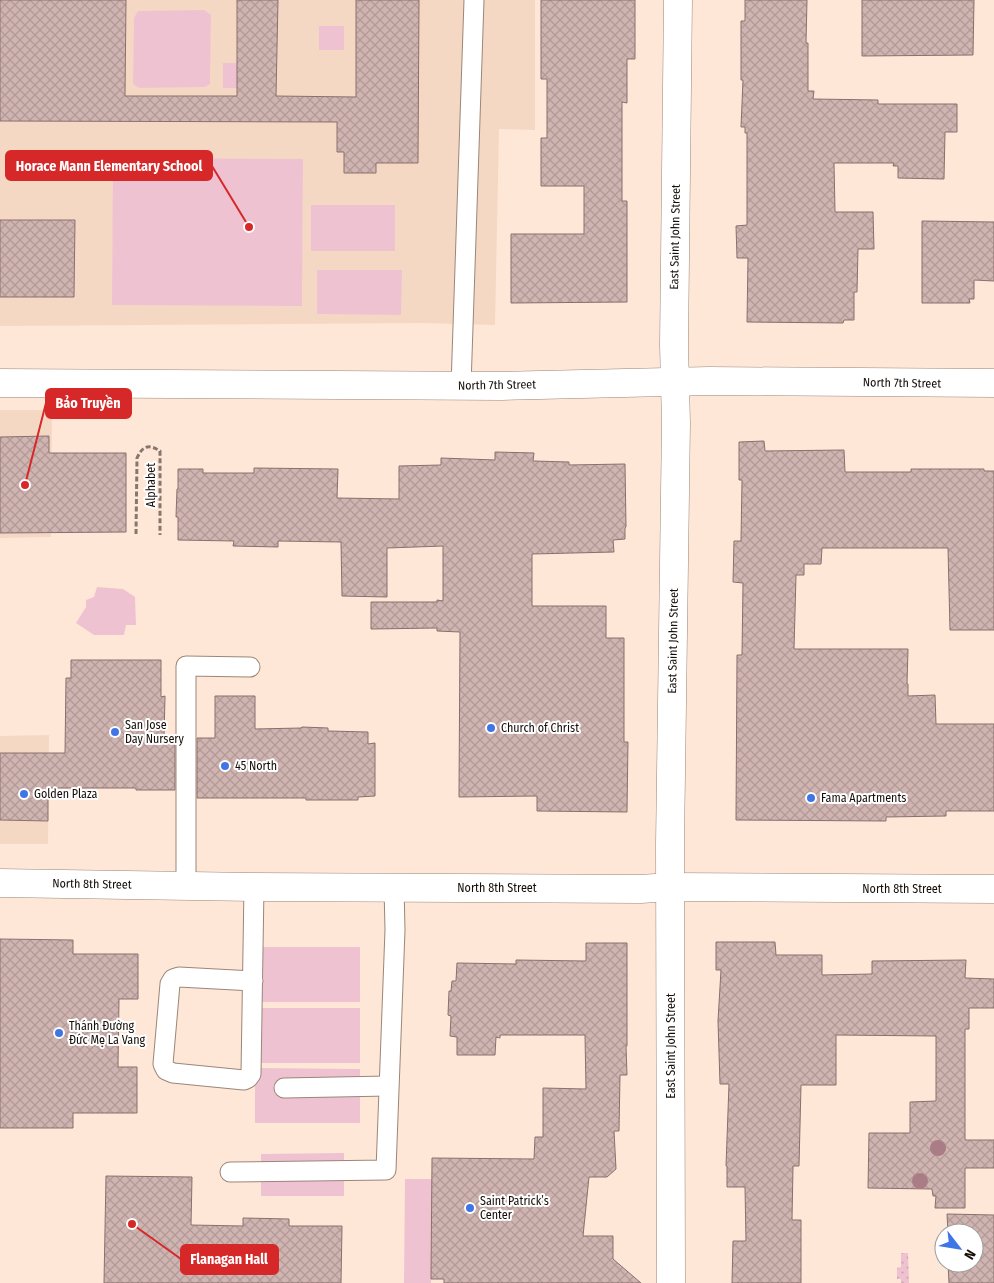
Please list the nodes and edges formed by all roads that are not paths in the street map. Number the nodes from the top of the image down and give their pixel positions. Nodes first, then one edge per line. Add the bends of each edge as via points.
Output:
1 (474, 0) edge
2 (678, 0) edge
3 (675, 382) junction
4 (0, 383) edge
5 (994, 383) edge
6 (461, 386) junction
7 (250, 667) dead end
8 (0, 883) edge
9 (186, 886) junction
10 (254, 887) junction
11 (394, 887) junction
12 (670, 887) junction
13 (994, 889) edge
14 (253, 980) junction
15 (388, 1086) junction
16 (284, 1088) dead end
17 (230, 1172) dead end
18 (671, 1283) edge

1 - 6 lane
2 - 3 street, East Saint John Street
3 - 5 street, North 7th Street
3 - 6 street, North 7th Street
3 - 12 street, East Saint John Street
4 - 6 street, North 7th Street
7 - 9 lane via 186,666
8 - 9 street, North 8th Street
9 - 10 street, North 8th Street
10 - 11 street, North 8th Street
10 - 14 lane
11 - 12 street, North 8th Street
11 - 15 lane
12 - 13 street, North 8th Street
12 - 18 street, East Saint John Street
14 - 14 lane via 173,979 163,1064 166,1070 248,1078
15 - 16 lane
15 - 17 lane via 386,1170

